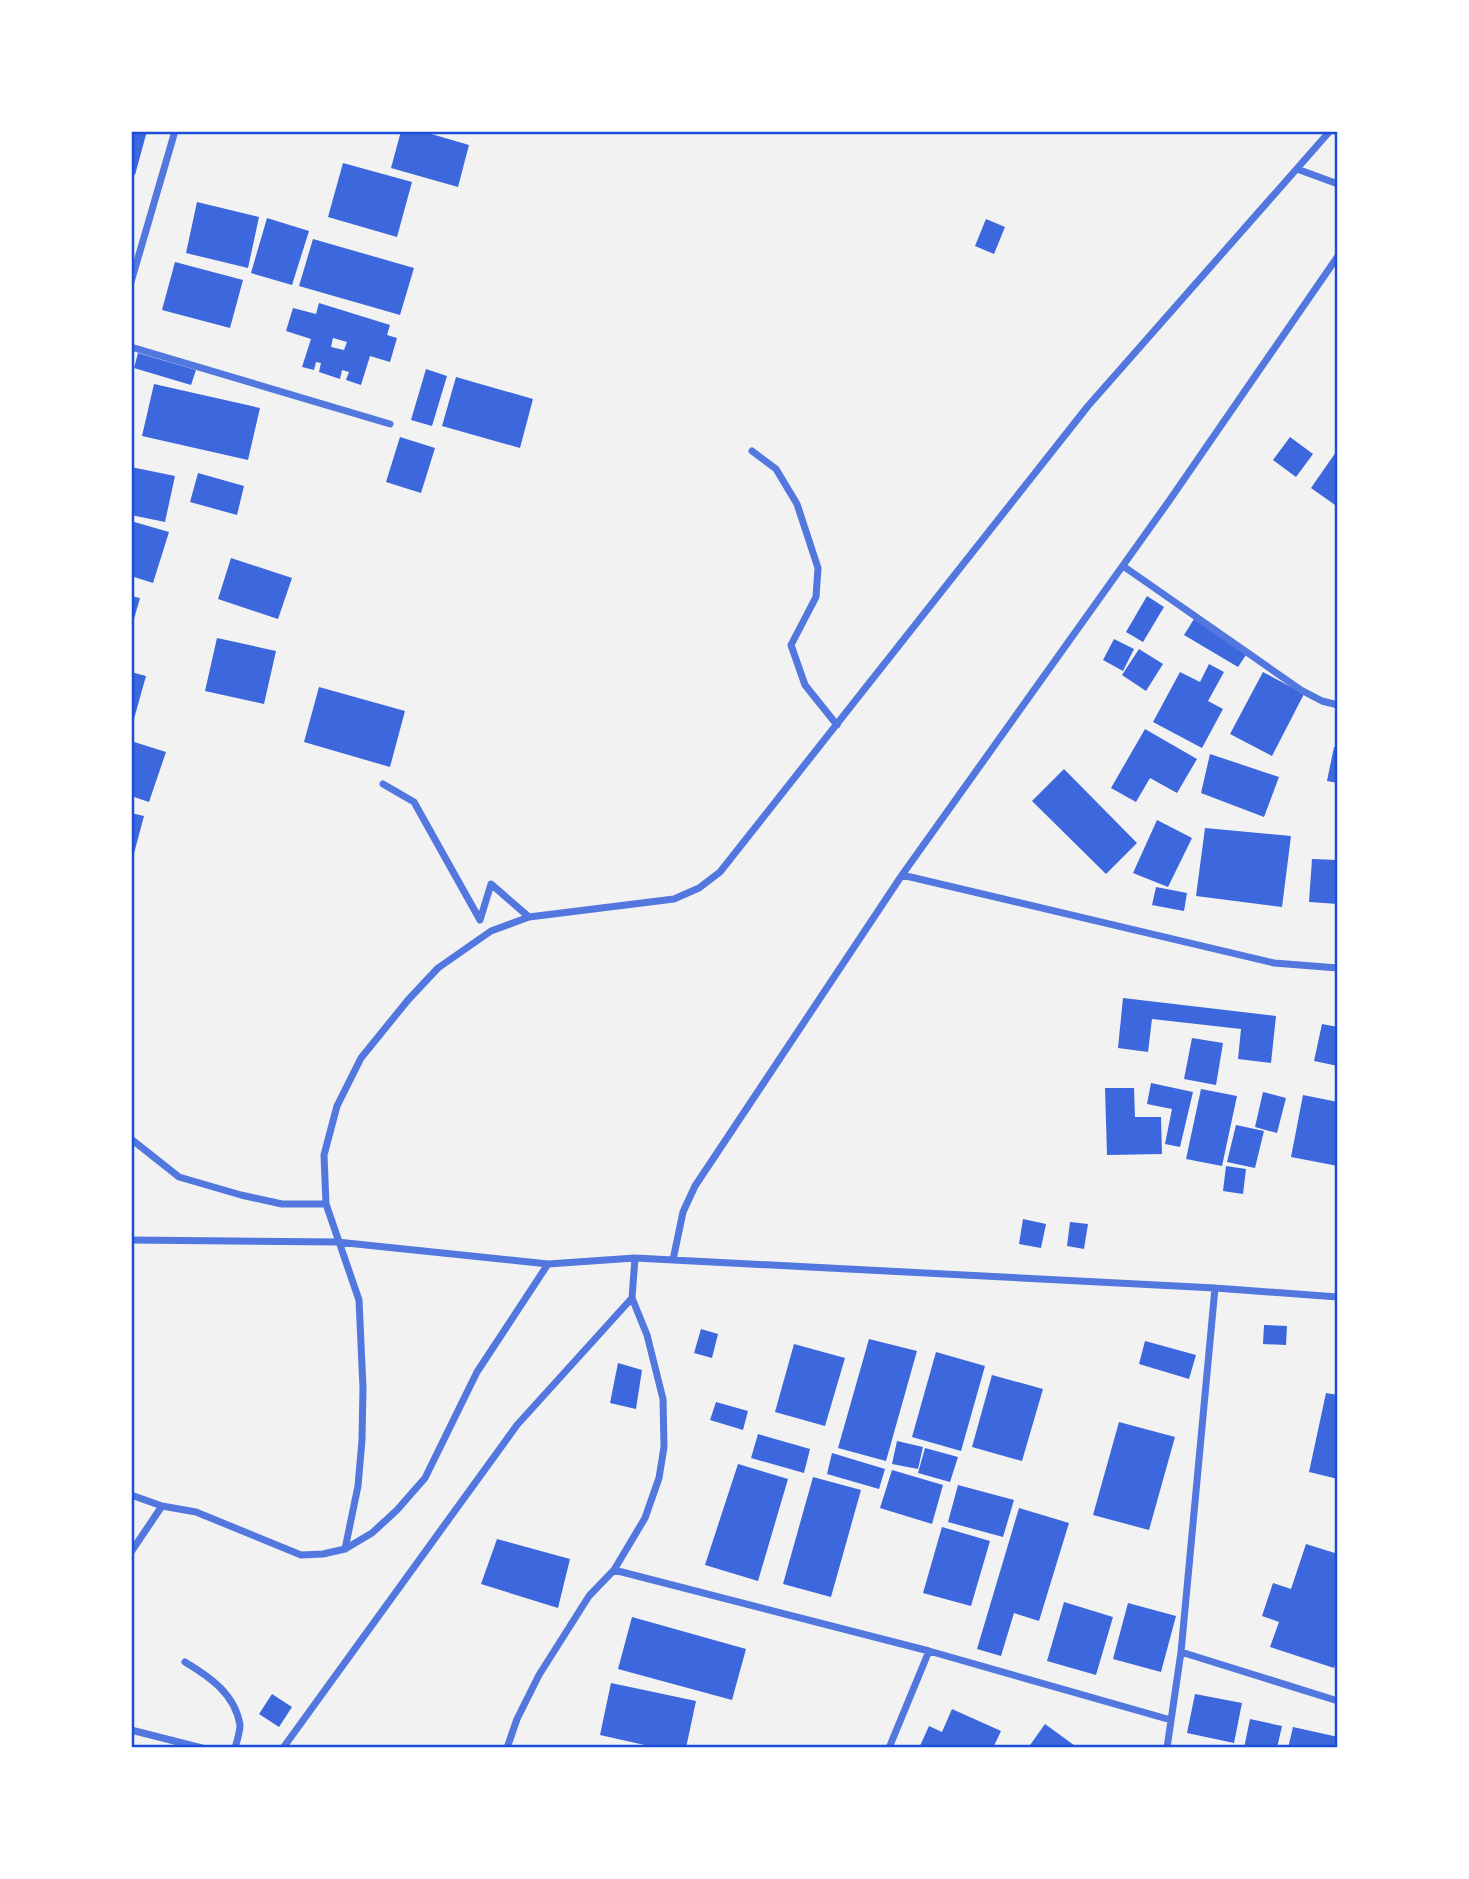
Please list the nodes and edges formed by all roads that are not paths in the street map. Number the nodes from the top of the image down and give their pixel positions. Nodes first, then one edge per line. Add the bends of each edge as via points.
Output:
1 (175, 131) edge
2 (1330, 131) edge
3 (1297, 169) junction
4 (1338, 184) edge
5 (1338, 256) edge
6 (131, 282) edge
7 (131, 347) edge
8 (390, 424) dead end
9 (752, 451) dead end
10 (1123, 566) junction
11 (1338, 705) edge
12 (837, 725) junction
13 (383, 784) dead end
14 (902, 875) junction
15 (529, 917) junction
16 (1338, 968) edge
17 (131, 1139) edge
18 (326, 1204) junction
19 (131, 1240) edge
20 (337, 1242) junction
21 (635, 1258) junction
22 (673, 1260) junction
23 (548, 1264) junction
24 (1215, 1288) junction
25 (1338, 1297) edge
26 (632, 1298) junction
27 (131, 1495) edge
28 (162, 1506) junction
29 (345, 1549) junction
30 (131, 1552) edge
31 (614, 1570) junction
32 (929, 1651) junction
33 (1181, 1652) junction
34 (185, 1662) dead end
35 (1338, 1701) edge
36 (1171, 1720) junction
37 (131, 1730) edge
38 (202, 1748) edge
39 (235, 1748) edge
40 (283, 1748) edge
41 (507, 1748) edge
42 (889, 1748) edge
43 (1167, 1748) edge

1 - 6 street
2 - 3 street
3 - 4 street
3 - 12 street via 1088,406
5 - 10 street
7 - 8 street
9 - 12 street via 776,469 797,504 818,568 816,597 791,645 804,685
10 - 11 street via 1301,691
10 - 14 street
12 - 15 street via 720,872 699,888 674,899
13 - 15 street via 414,802 480,920 492,884
14 - 16 street via 1274,963
14 - 22 street via 695,1186 683,1212
15 - 18 street via 491,931 438,968 361,1058 337,1107 324,1154
17 - 18 street via 179,1177 282,1204
18 - 20 street
19 - 20 street
20 - 23 street
20 - 29 street via 359,1300 363,1388 358,1486
21 - 22 street
21 - 23 street
21 - 26 street
22 - 24 street
23 - 29 street via 477,1372 425,1478 372,1533
24 - 25 street
24 - 33 street
26 - 31 street via 663,1399 664,1447 645,1518
26 - 40 street via 517,1424
27 - 28 street
28 - 29 street via 196,1512 301,1555
28 - 30 street
31 - 32 street
31 - 41 street via 589,1596 539,1675
32 - 36 street
32 - 42 street
33 - 35 street
33 - 36 street
34 - 39 street via 211,1678 231,1700 240,1727
36 - 43 street
37 - 38 street

